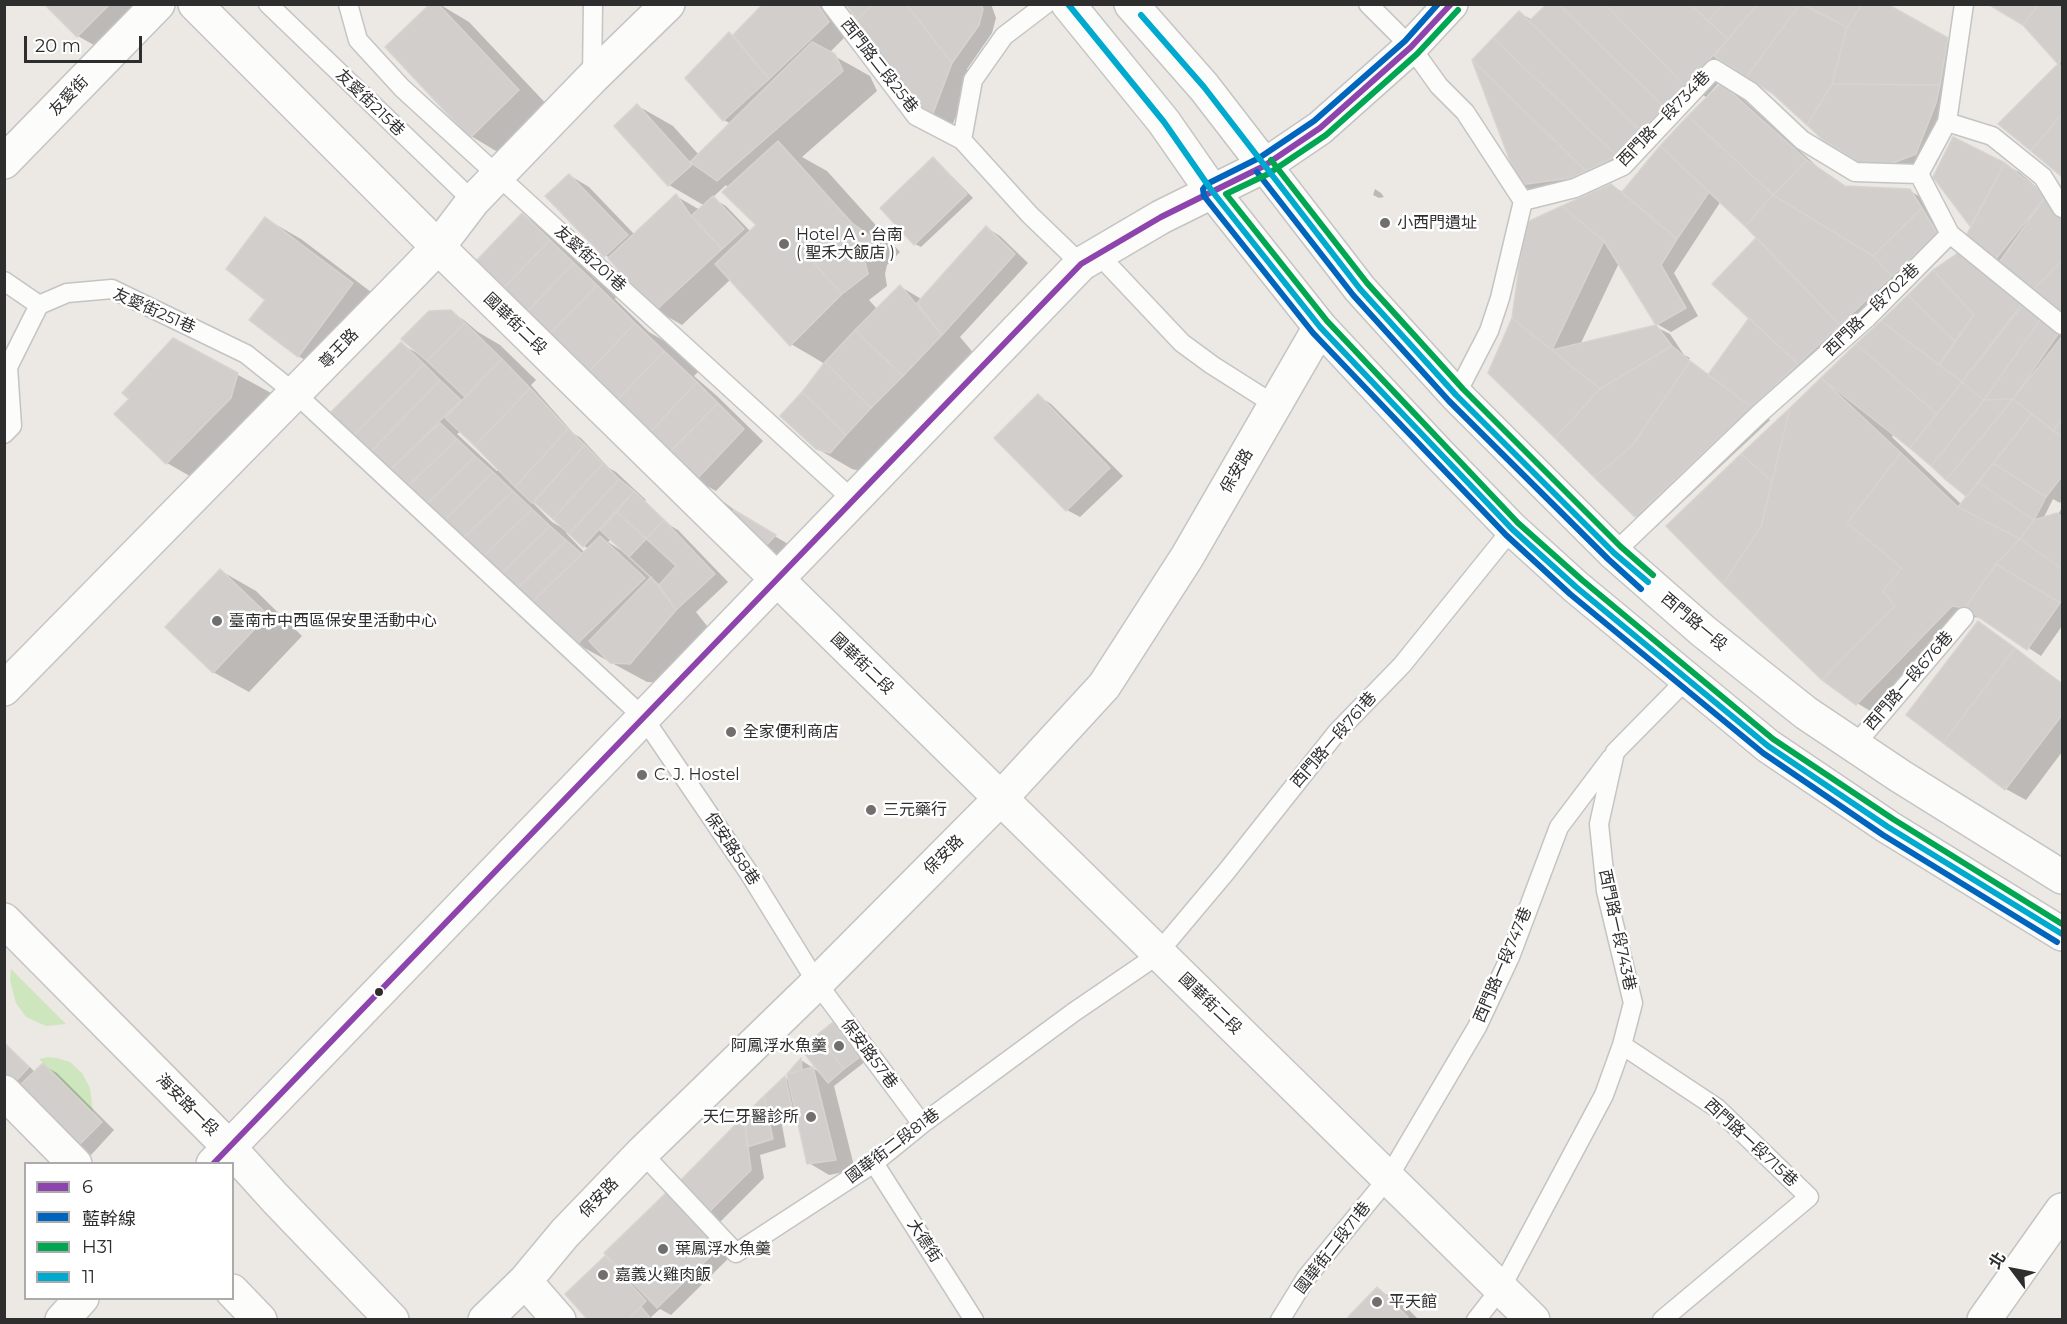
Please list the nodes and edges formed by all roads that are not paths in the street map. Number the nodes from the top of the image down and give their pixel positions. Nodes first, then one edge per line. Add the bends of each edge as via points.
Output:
1 (158, 4) edge
2 (195, 4) edge
3 (268, 4) edge
4 (348, 4) edge
5 (593, 4) edge
6 (668, 4) edge
7 (831, 4) edge
8 (1046, 4) edge
9 (1068, 4) edge
10 (1131, 4) edge
11 (1368, 4) edge
12 (1451, 4) edge
13 (1964, 4) edge
14 (1411, 47) junction
15 (592, 78) junction
16 (1947, 122) junction
17 (962, 140) junction
18 (4, 162) edge
19 (1264, 166) junction
20 (1919, 174) junction
21 (498, 175) junction
22 (1212, 191) junction
23 (472, 201) junction
24 (1523, 201) junction
25 (2062, 208) edge
26 (1950, 234) junction
27 (438, 247) junction
28 (1090, 259) junction
29 (4, 281) edge
30 (39, 305) junction
31 (2062, 326) edge
32 (1320, 327) junction
33 (296, 394) junction
34 (1456, 395) junction
35 (1275, 405) junction
36 (4, 434) edge
37 (853, 500) junction
38 (1512, 529) junction
39 (1614, 553) junction
40 (776, 579) junction
41 (1964, 617) dead end
42 (1686, 680) junction
43 (6, 685) edge
44 (643, 717) junction
45 (1855, 745) junction
46 (1615, 752) junction
47 (1000, 799) junction
48 (2062, 877) edge
49 (4, 920) edge
50 (2062, 934) edge
51 (1159, 954) junction
52 (817, 983) junction
53 (1622, 1044) junction
54 (4, 1092) edge
55 (922, 1124) junction
56 (642, 1153) junction
57 (221, 1155) edge
58 (73, 1162) edge
59 (874, 1163) junction
60 (234, 1165) edge
61 (1388, 1178) junction
62 (2062, 1210) edge
63 (525, 1281) junction
64 (1501, 1288) junction
65 (234, 1293) edge
66 (81, 1300) edge
67 (62, 1320) edge
68 (260, 1320) edge
69 (392, 1320) edge
70 (485, 1320) edge
71 (559, 1320) edge
72 (974, 1320) edge
73 (1281, 1320) edge
74 (1476, 1320) edge
75 (1533, 1320) edge
76 (1662, 1320) edge
77 (1984, 1320) edge

1 - 18 street, 友愛街
2 - 27 street, 國華街二段
3 - 23 lane, 友愛街215巷
4 - 21 lane, 友愛街201巷 via 358,40 402,88
5 - 15 lane
6 - 15 street, 尊王路
7 - 17 lane, 西門路二段25巷 via 916,116
8 - 17 lane via 1004,36 973,80
9 - 22 street via 1164,122
10 - 19 street, 西門路一段 via 1204,87
11 - 14 lane
12 - 14 street
13 - 16 lane
14 - 19 street via 1320,128
14 - 24 lane via 1439,86 1465,112
15 - 21 street, 尊王路
16 - 20 lane
16 - 25 lane via 1992,136 2043,177
17 - 28 lane via 1030,215
19 - 22 street
19 - 34 street, 西門路一段 via 1360,289
20 - 24 lane, 西門路一段734巷 via 1855,172 1802,140 1751,92 1714,69 1623,166 1575,188
20 - 26 lane
21 - 23 street, 尊王路
21 - 37 lane, 友愛街201巷
22 - 28 street
22 - 32 street
23 - 27 street, 尊王路
24 - 34 lane via 1489,331
26 - 31 lane
26 - 39 lane, 西門路一段702巷 via 1867,318 1759,414
27 - 33 street, 尊王路
27 - 40 street, 國華街二段
28 - 35 lane via 1182,343
28 - 37 street
29 - 30 lane
30 - 33 lane, 友愛街251巷 via 67,293 112,289 246,354
30 - 36 lane via 8,367 12,426
32 - 35 street, 保安路
32 - 38 street
33 - 43 street, 尊王路
33 - 44 lane, 友愛街251巷
34 - 39 street, 西門路一段
35 - 47 street, 保安路 via 1187,557 1104,686
37 - 40 street
38 - 42 street
38 - 51 lane, 西門路一段761巷 via 1402,664 1337,732
39 - 45 street, 西門路一段 via 1702,631 1806,713
40 - 44 street
40 - 47 street, 國華街二段
41 - 45 lane, 西門路一段676巷
42 - 46 lane
42 - 50 street via 1768,746 1888,827
44 - 52 lane, 保安路58巷 via 749,873
44 - 57 street
45 - 48 street, 西門路一段
46 - 53 lane, 西門路一段743巷 via 1599,824 1606,891 1633,1003
46 - 61 lane, 西門路一段747巷 via 1559,827 1510,957 1477,1027
47 - 51 street, 國華街二段
47 - 52 street, 保安路
49 - 57 street, 海安路一段
51 - 55 lane, 國華街二段81巷 via 1074,1011
51 - 61 street, 國華街二段
52 - 55 lane, 保安路57巷
52 - 56 street, 保安路
53 - 64 lane, 西門路一段743巷 via 1604,1095
53 - 76 lane, 西門路一段715巷 via 1717,1108 1809,1197
54 - 58 street
55 - 59 lane, 國華街二段81巷
56 - 59 lane, 國華街二段81巷 via 736,1253
56 - 63 street, 保安路
59 - 72 lane, 大德街
60 - 69 street, 海安路一段 via 275,1198
61 - 64 street, 國華街二段
61 - 73 lane, 國華街二段71巷 via 1306,1278
62 - 77 street
63 - 70 street, 保安路
63 - 71 street
64 - 74 lane, 西門路一段743巷
64 - 75 street, 國華街二段
65 - 68 street
66 - 67 street

